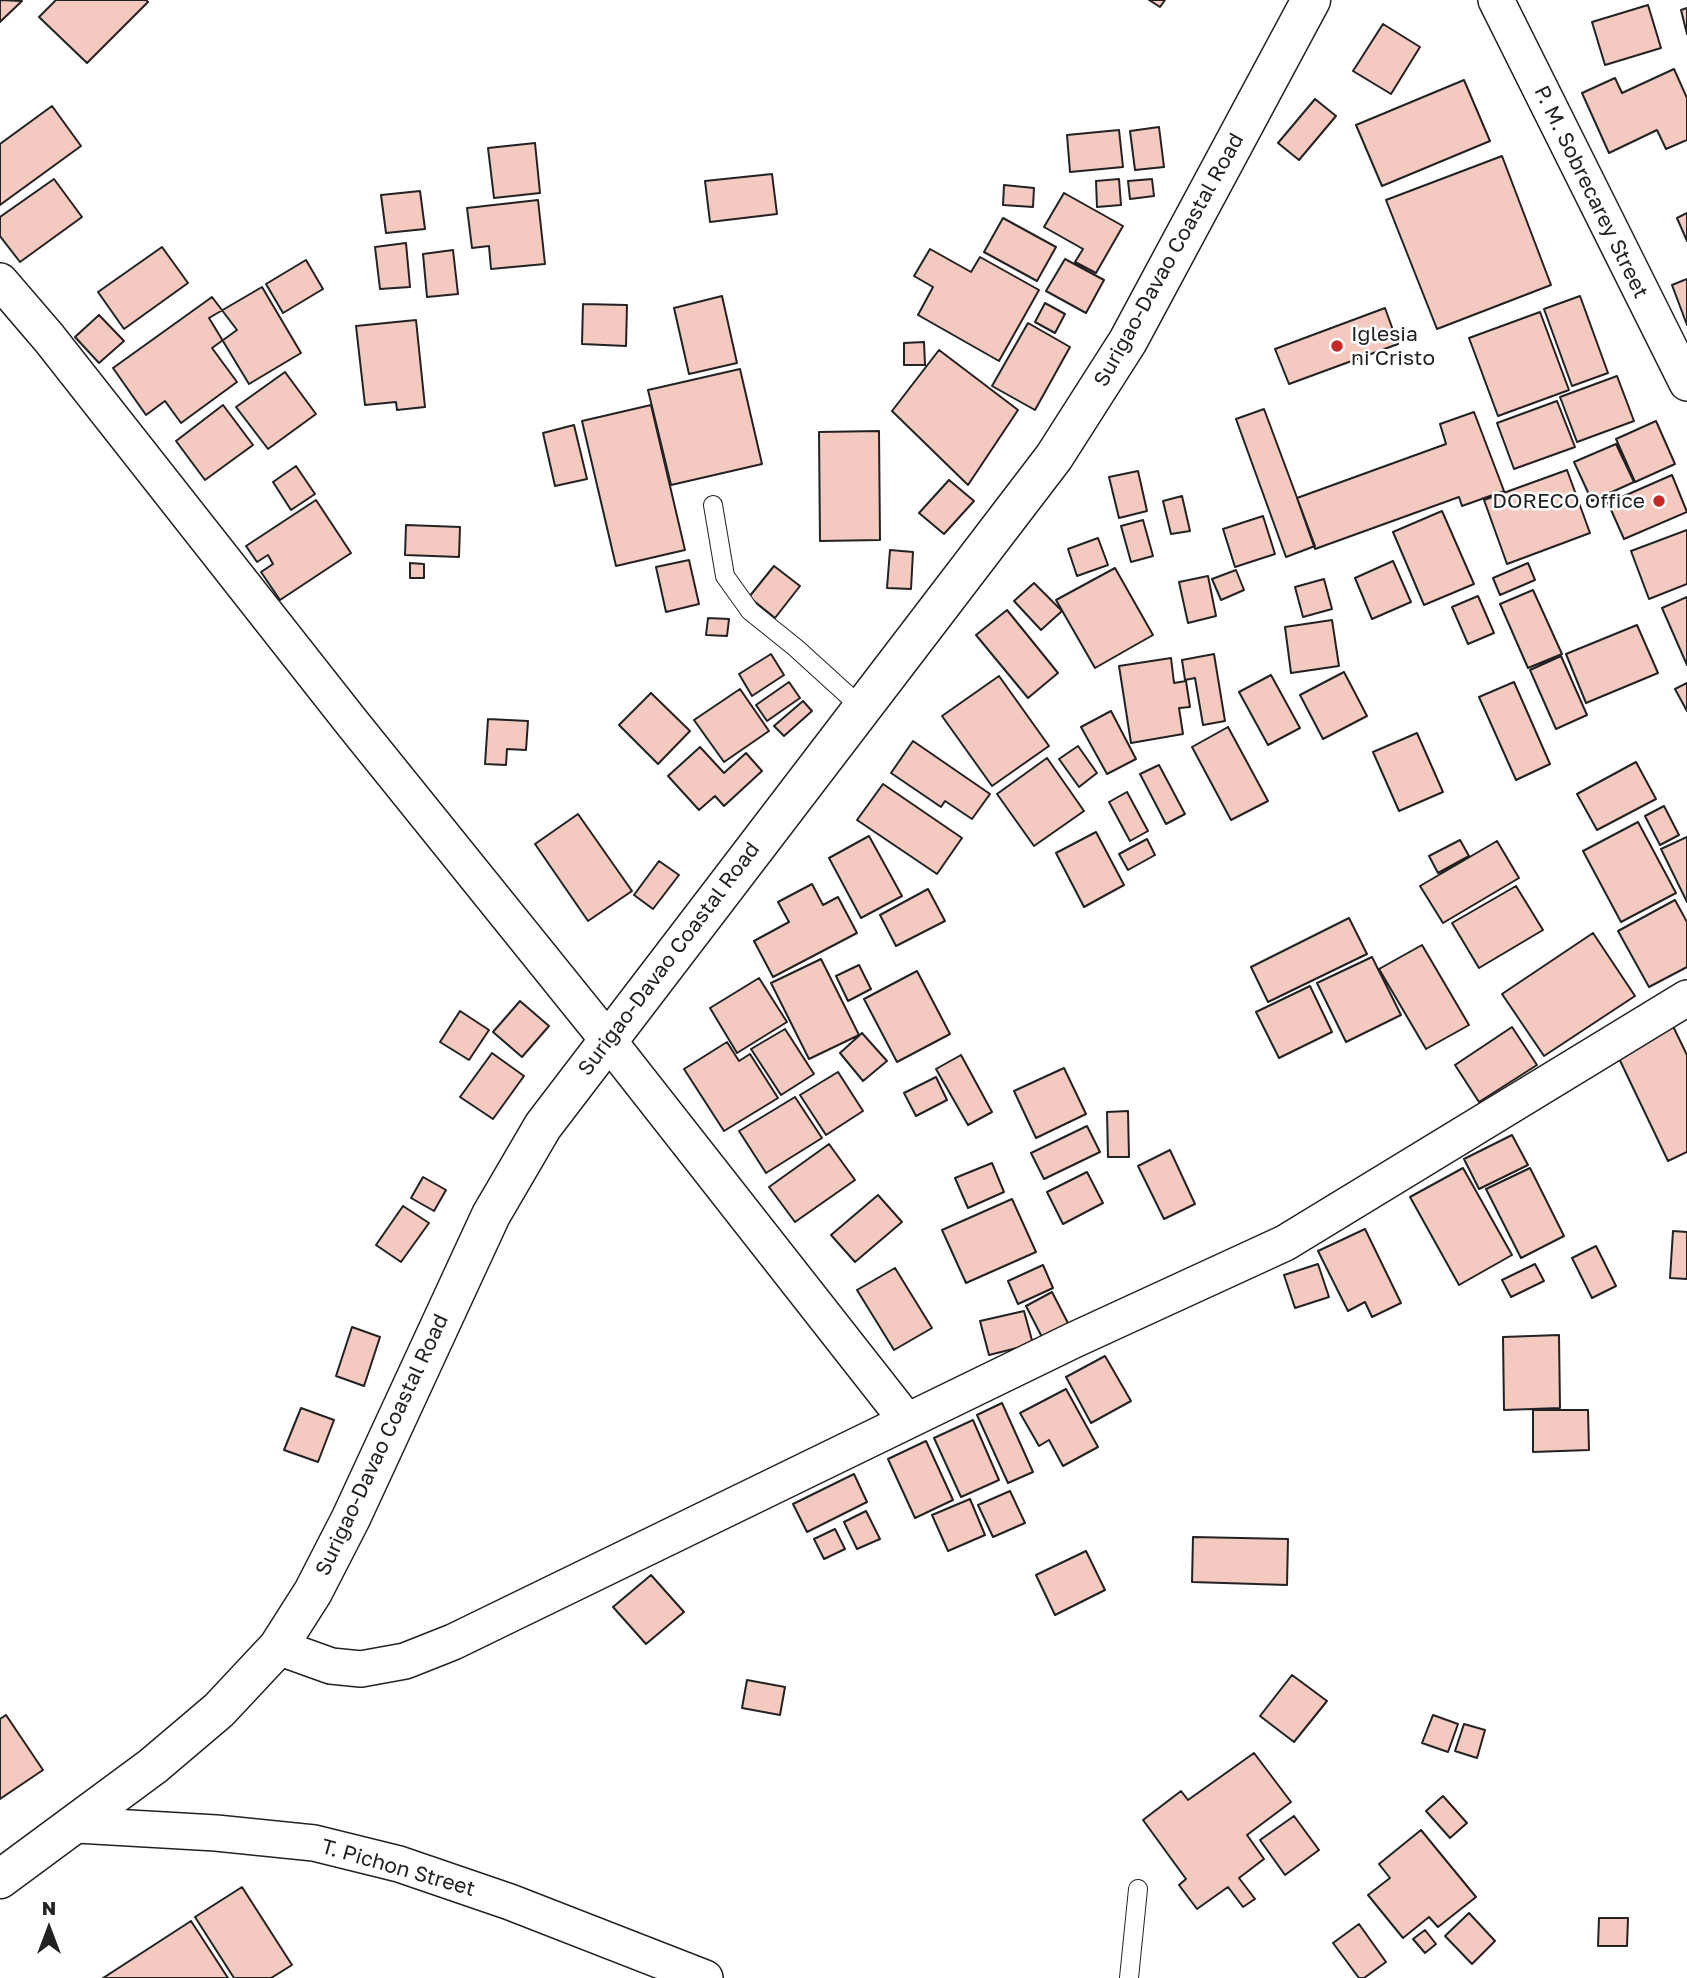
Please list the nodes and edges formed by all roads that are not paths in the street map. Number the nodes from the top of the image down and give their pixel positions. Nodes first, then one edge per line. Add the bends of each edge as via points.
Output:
1 (1311, 0) edge
2 (1496, 0) edge
3 (0, 281) edge
4 (1687, 383) edge
5 (713, 505) dead end
6 (862, 708) junction
7 (1687, 998) edge
8 (607, 1039) junction
9 (907, 1421) junction
10 (278, 1647) junction
11 (77, 1825) junction
12 (0, 1879) edge
13 (1138, 1889) dead end
14 (705, 1978) edge
15 (1129, 1978) edge

1 - 6 highway, Surigao-Davao Coastal Road via 1113,365 1054,457
2 - 4 street, P. M. Sobrecarey Street
3 - 8 street
5 - 6 lane via 725,576 750,611
6 - 8 highway, Surigao-Davao Coastal Road
7 - 9 street via 1285,1243
8 - 9 street
8 - 10 highway, Surigao-Davao Coastal Road via 543,1126 491,1215 351,1518
9 - 10 street via 550,1597 405,1661 361,1670 331,1666
10 - 11 highway, Surigao-Davao Coastal Road via 219,1710
11 - 12 highway, Surigao-Davao Coastal Road
11 - 14 street, T. Pichon Street via 314,1843 400,1864
13 - 15 lane

